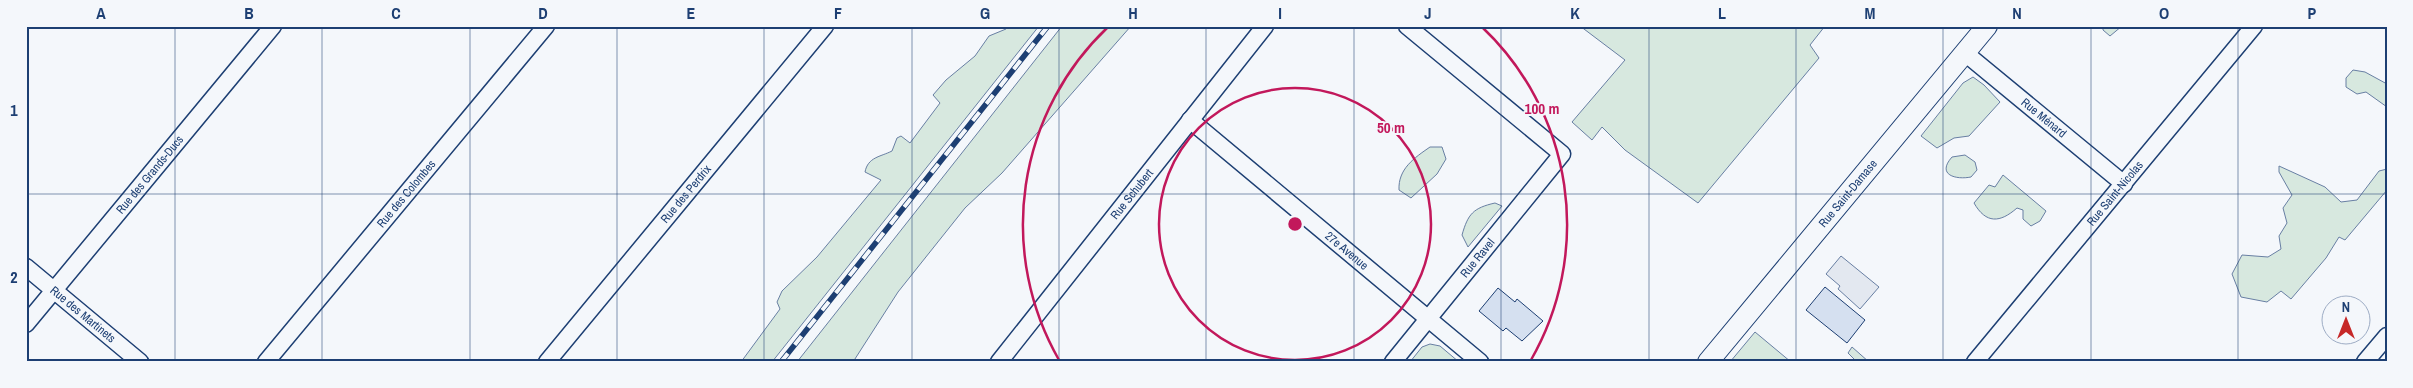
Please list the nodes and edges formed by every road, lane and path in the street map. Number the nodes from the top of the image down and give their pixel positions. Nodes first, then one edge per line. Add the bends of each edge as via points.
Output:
1 (273, 26) edge
2 (546, 26) edge
3 (825, 26) edge
4 (1265, 26) edge
5 (1407, 26) edge
6 (1987, 26) edge
7 (2254, 26) edge
8 (1965, 53) junction
9 (1190, 120) junction
10 (2124, 184) junction
11 (26, 267) edge
12 (54, 290) junction
13 (1429, 319) junction
14 (26, 324) edge
15 (2387, 336) edge
16 (1007, 359) edge
17 (140, 362) edge
18 (266, 362) edge
19 (547, 362) edge
20 (1394, 362) edge
21 (1480, 362) edge
22 (1708, 362) edge
23 (1975, 362) edge
24 (2365, 362) edge

1 - 12 street, Rue des Grands-Ducs
2 - 18 street, Rue des Colombes
3 - 19 street, Rue des Perdrix
4 - 9 street, Rue Schubert
5 - 13 street, Rue Ravel via 1562,154
6 - 8 street, Rue Saint-Damase
7 - 10 street, Rue Saint-Nicolas
8 - 10 street, Rue Ménard
8 - 22 street, Rue Saint-Damase
9 - 13 street, 27e Avenue
9 - 16 street, Rue Schubert
10 - 23 street, Rue Saint-Nicolas
11 - 12 street, Rue des Martinets
12 - 14 street, Rue des Grands-Ducs
12 - 17 street, Rue des Martinets
13 - 20 street, Rue Ravel
13 - 21 street, 27e Avenue
15 - 24 street

